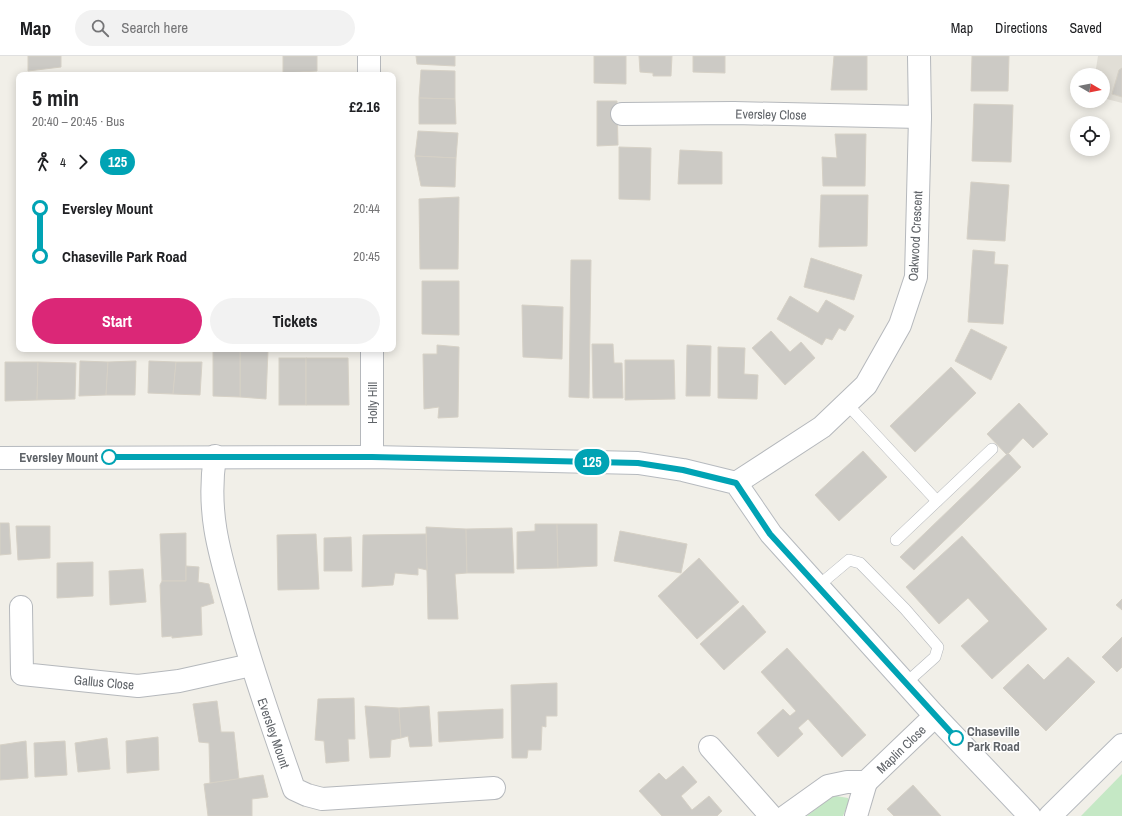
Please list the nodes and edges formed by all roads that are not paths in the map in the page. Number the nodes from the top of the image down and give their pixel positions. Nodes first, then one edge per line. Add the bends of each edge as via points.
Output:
1 (369, 56) edge
2 (919, 56) edge
3 (369, 72) edge
4 (622, 114) dead end
5 (920, 117) junction
6 (372, 352) edge
7 (846, 403) junction
8 (992, 449) dead end
9 (215, 456) junction
10 (372, 457) junction
11 (0, 458) edge
12 (736, 483) junction
13 (937, 501) junction
14 (896, 540) dead end
15 (818, 586) junction
16 (21, 607) dead end
17 (251, 665) junction
18 (906, 684) junction
19 (935, 716) junction
20 (1122, 745) edge
21 (710, 747) dead end
22 (866, 782) junction
23 (494, 788) dead end
24 (772, 816) edge
25 (786, 816) edge
26 (856, 816) edge
27 (1030, 816) edge
28 (1050, 816) edge

1 - 3 street
2 - 5 street, Oakwood Crescent
4 - 5 street, Eversley Close via 734,113
5 - 7 street, Oakwood Crescent via 916,277 900,325 866,385
6 - 10 street, Holly Hill
7 - 12 street, Oakwood Crescent via 822,427
7 - 13 lane
8 - 13 lane
9 - 10 street
9 - 11 street
9 - 17 street, Eversley Mount via 211,492 217,543
10 - 12 street via 638,463 683,470
12 - 15 street via 770,534
13 - 14 lane
15 - 18 street
15 - 18 lane via 849,560 860,563 905,609 938,647 935,657
16 - 17 street, Gallus Close via 22,674 138,686 179,681
17 - 23 street, Eversley Mount via 294,789 322,799
18 - 19 street
19 - 22 street, Maplin Close
19 - 27 street
20 - 28 street
21 - 24 street
22 - 25 street, Maplin Close via 828,786
22 - 26 street, Maplin Close

